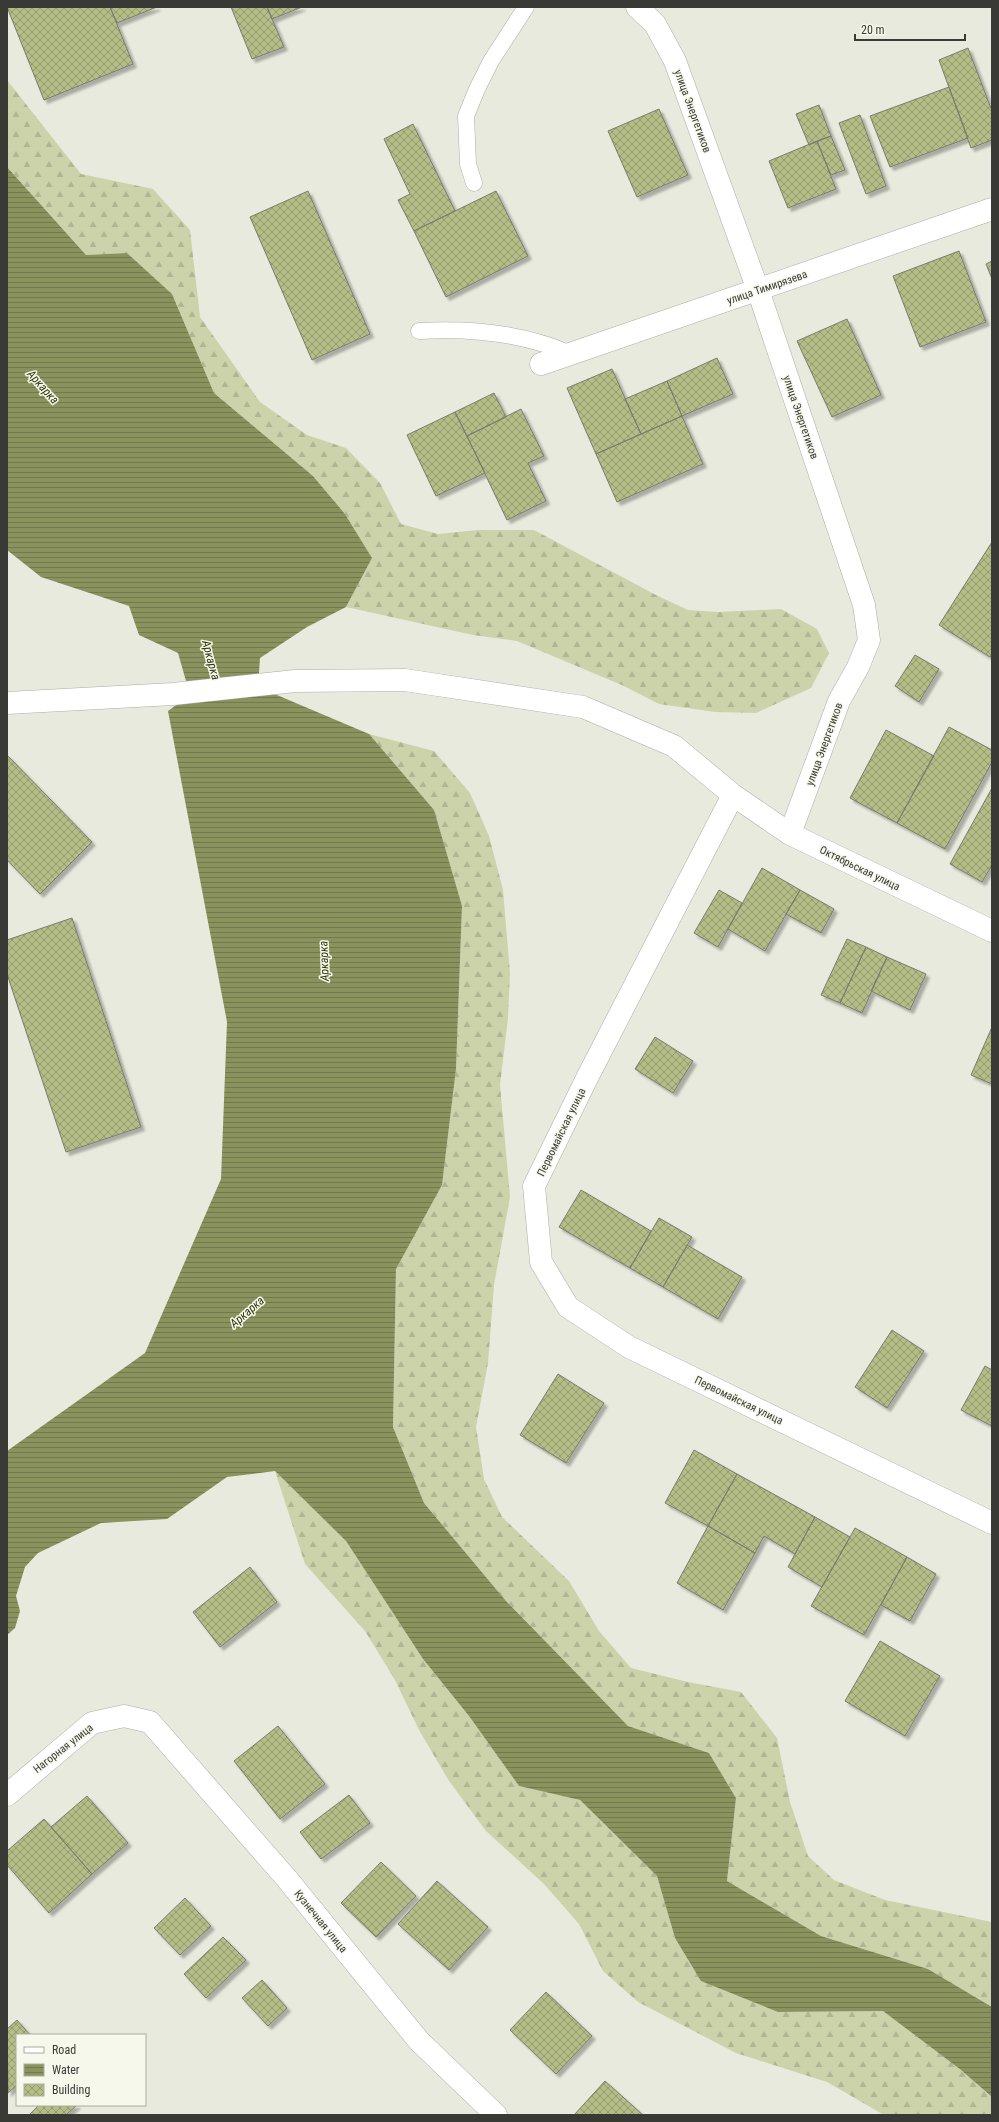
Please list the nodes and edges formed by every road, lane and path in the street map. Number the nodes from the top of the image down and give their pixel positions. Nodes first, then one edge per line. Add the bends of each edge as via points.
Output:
1 (526, 7) edge
2 (637, 7) edge
3 (474, 183) dead end
4 (992, 209) edge
5 (758, 290) junction
6 (419, 331) dead end
7 (571, 354) junction
8 (541, 364) dead end
9 (7, 703) edge
10 (732, 795) junction
11 (790, 834) junction
12 (992, 931) edge
13 (992, 1523) edge
14 (150, 1722) joint
15 (7, 1794) edge
16 (496, 2115) edge

1 - 3 lane via 492,61 466,116 468,164
2 - 5 street, улица Энергетиков via 655,24 675,61
4 - 5 street, улица Тимирязева
5 - 7 street, улица Тимирязева
5 - 11 street, улица Энергетиков via 857,582 864,605 869,640 858,667 839,701
6 - 7 lane via 464,330 503,334 544,342
7 - 8 street, улица Тимирязева
9 - 10 street, Октябрьская улица via 172,694 295,681 405,680 584,707 674,746
10 - 11 street, Октябрьская улица
10 - 13 street, Первомайская улица via 534,1186 542,1262 568,1307 629,1347
11 - 12 street, Октябрьская улица
14 - 15 street, Нагорная улица via 124,1716 92,1723
14 - 16 street, Кузнечная улица via 287,1879 419,2040

